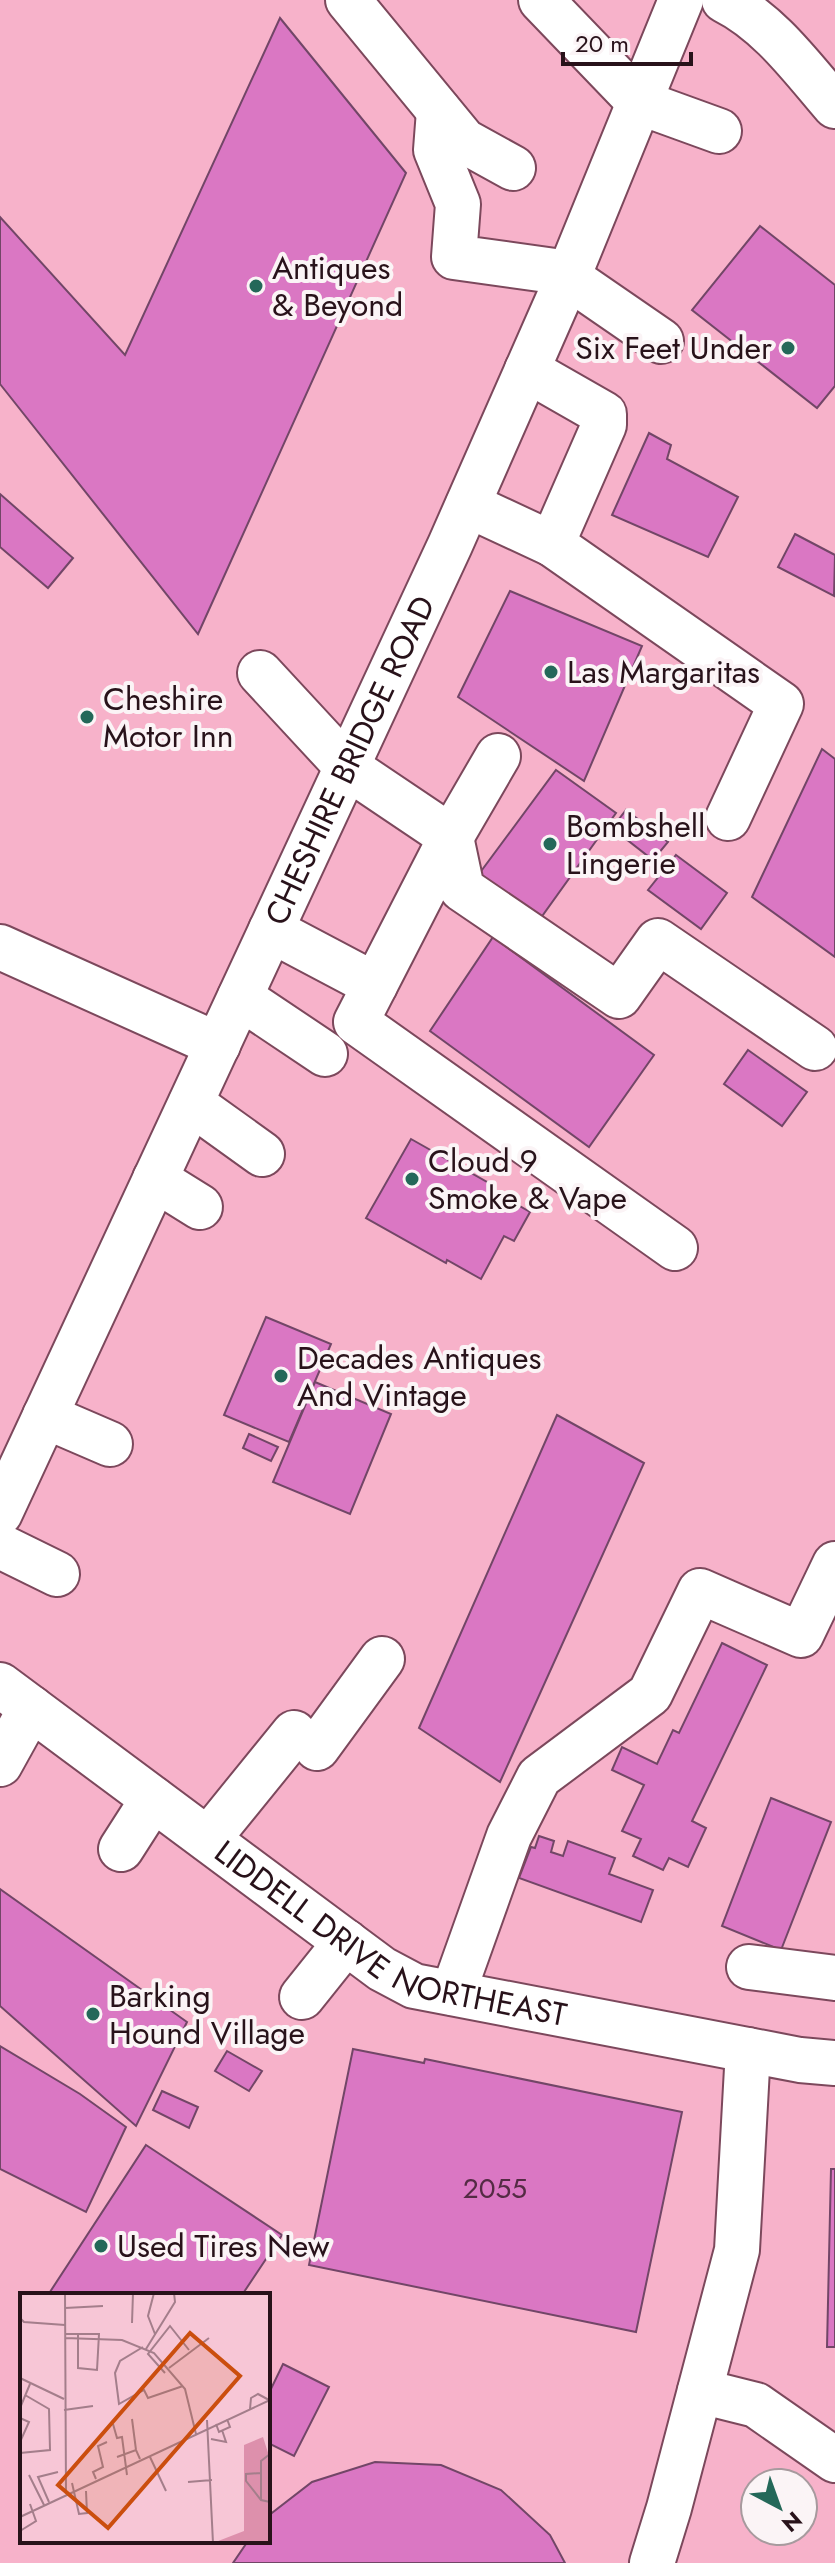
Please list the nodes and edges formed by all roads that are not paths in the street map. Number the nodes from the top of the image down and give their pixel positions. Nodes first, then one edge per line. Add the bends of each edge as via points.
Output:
1 (348, 0) edge
2 (541, 0) edge
3 (681, 0) edge
4 (724, 0) edge
5 (639, 102) junction
6 (835, 106) edge
7 (439, 111) junction
8 (719, 131) dead end
9 (513, 168) dead end
10 (569, 275) junction
11 (661, 341) dead end
12 (527, 370) junction
13 (468, 505) junction
14 (552, 544) junction
15 (260, 673) dead end
16 (498, 756) dead end
17 (347, 767) junction
18 (728, 818) dead end
19 (451, 837) junction
20 (271, 930) junction
21 (0, 947) edge
22 (375, 985) junction
23 (240, 997) junction
24 (218, 1045) junction
25 (815, 1048) dead end
26 (325, 1054) dead end
27 (191, 1103) junction
28 (262, 1154) dead end
29 (155, 1179) junction
30 (200, 1207) dead end
31 (675, 1248) dead end
32 (45, 1416) junction
33 (110, 1444) dead end
34 (0, 1513) edge
35 (0, 1546) edge
36 (835, 1564) edge
37 (57, 1574) dead end
38 (382, 1659) dead end
39 (16, 1697) edge
40 (0, 1764) edge
41 (153, 1799) junction
42 (208, 1839) junction
43 (121, 1849) dead end
44 (346, 1942) junction
45 (749, 1967) dead end
46 (835, 1978) edge
47 (453, 1993) junction
48 (302, 1997) dead end
49 (748, 2050) junction
50 (835, 2063) edge
51 (700, 2391) junction
52 (835, 2460) edge
53 (652, 2563) edge

1 - 7 main road
2 - 5 main road
3 - 5 main road, CHESHIRE BRIDGE ROAD
4 - 6 main road via 775,37
5 - 8 main road
5 - 10 main road, CHESHIRE BRIDGE ROAD
7 - 9 main road via 464,141
7 - 10 main road via 436,150 458,204 454,257
10 - 11 main road
10 - 12 main road, CHESHIRE BRIDGE ROAD
12 - 13 main road, CHESHIRE BRIDGE ROAD
12 - 14 main road via 604,414 604,425
13 - 14 main road
13 - 17 main road, CHESHIRE BRIDGE ROAD
14 - 18 main road via 781,704
15 - 17 main road
16 - 19 main road
17 - 19 main road
17 - 20 main road, CHESHIRE BRIDGE ROAD
19 - 22 main road
19 - 25 main road via 462,889 619,996 658,941
20 - 22 main road
20 - 23 main road, CHESHIRE BRIDGE ROAD
21 - 24 main road
22 - 31 main road via 356,1022
23 - 24 main road, CHESHIRE BRIDGE ROAD
23 - 26 main road
24 - 27 main road, CHESHIRE BRIDGE ROAD
27 - 28 main road
27 - 29 main road, CHESHIRE BRIDGE ROAD
29 - 30 main road
29 - 32 main road, CHESHIRE BRIDGE ROAD
32 - 33 main road
32 - 34 main road, CHESHIRE BRIDGE ROAD
35 - 37 main road
36 - 47 main road via 801,1635 700,1591 650,1694 539,1777 509,1836
38 - 42 main road
39 - 40 main road
39 - 41 main road, LIDDELL DRIVE NORTHEAST
41 - 42 main road, LIDDELL DRIVE NORTHEAST
41 - 43 main road
42 - 44 main road, LIDDELL DRIVE NORTHEAST
44 - 47 main road, LIDDELL DRIVE NORTHEAST via 414,1986
44 - 48 main road
45 - 46 main road
47 - 49 main road, LIDDELL DRIVE NORTHEAST
49 - 50 main road, LIDDELL DRIVE NORTHEAST
49 - 51 main road via 737,2250
51 - 52 main road via 756,2405
51 - 53 main road

